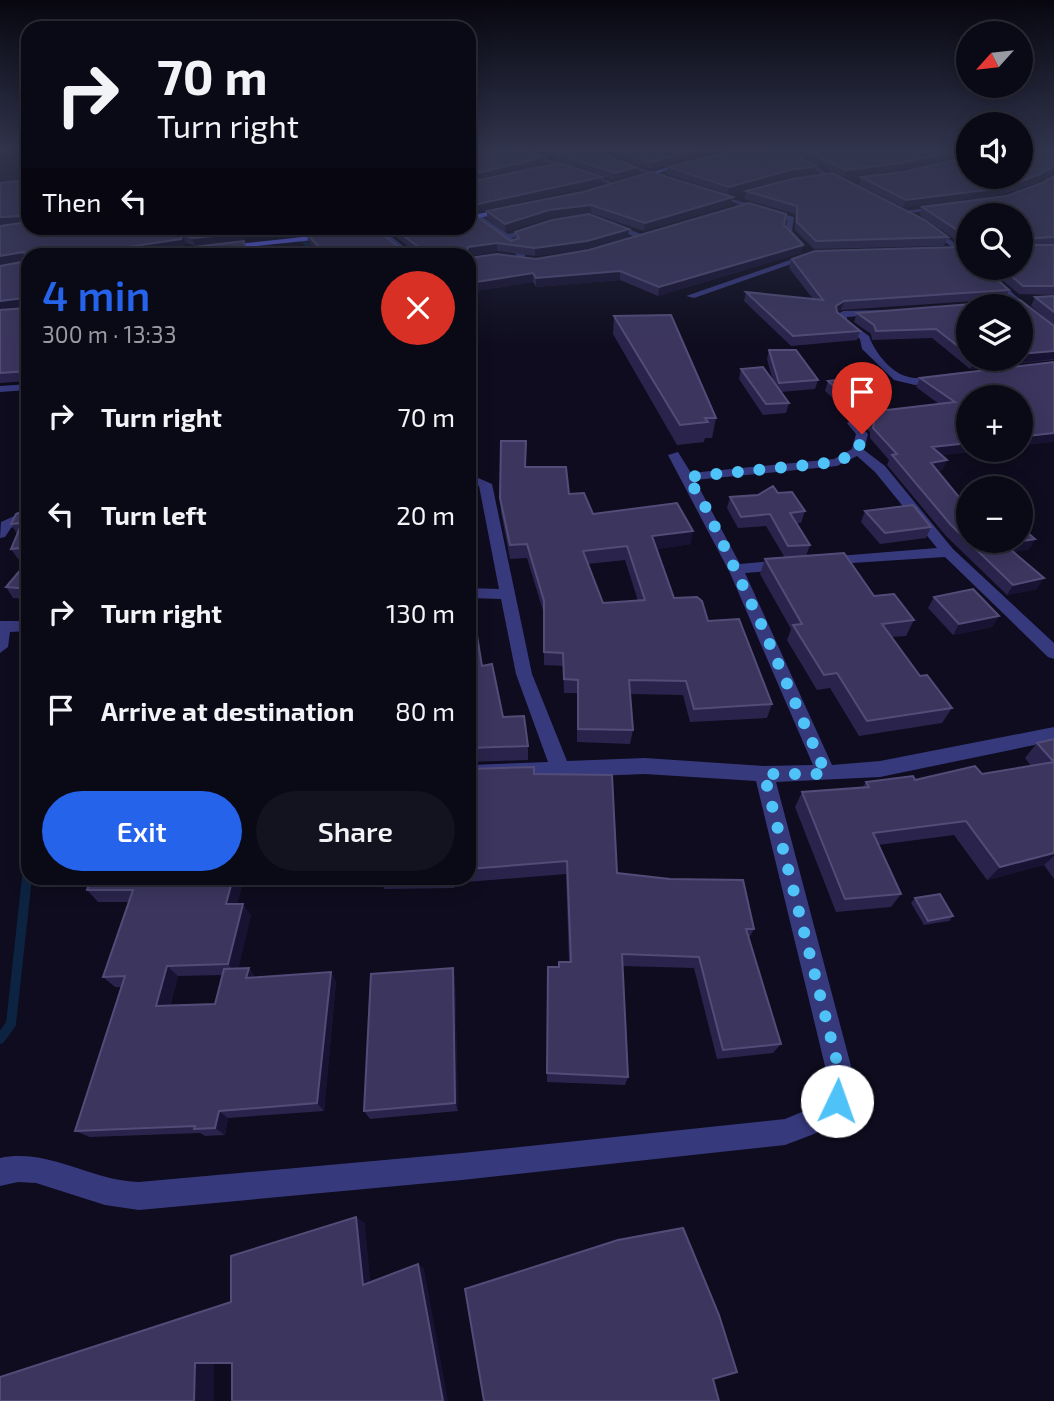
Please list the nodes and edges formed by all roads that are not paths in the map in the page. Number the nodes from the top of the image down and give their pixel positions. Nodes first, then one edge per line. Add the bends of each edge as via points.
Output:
1 (779, 215) edge
2 (908, 215) edge
3 (476, 220) edge
4 (601, 221) edge
5 (542, 228) edge
6 (658, 234) edge
7 (338, 235) edge
8 (384, 235) edge
9 (507, 237) junction
10 (646, 238) junction
11 (634, 242) edge
12 (956, 246) edge
13 (222, 248) edge
14 (401, 248) edge
15 (948, 251) edge
16 (956, 252) edge
17 (507, 258) edge
18 (994, 280) edge
19 (1011, 294) edge
20 (691, 296) dead end
21 (896, 311) edge
22 (1033, 314) edge
23 (1054, 334) edge
24 (948, 380) edge
25 (21, 388) edge
26 (0, 389) edge
27 (853, 424) dead end
28 (858, 451) junction
29 (674, 455) dead end
30 (687, 477) junction
31 (476, 481) edge
32 (21, 517) edge
33 (0, 534) edge
34 (948, 552) junction
35 (733, 569) junction
36 (476, 593) edge
37 (508, 594) junction
38 (21, 626) edge
39 (1, 627) edge
40 (0, 647) edge
41 (1054, 653) edge
42 (1054, 734) edge
43 (560, 767) junction
44 (476, 773) edge
45 (764, 774) junction
46 (826, 774) junction
47 (0, 1172) edge

1 - 20 street via 791,219 788,231 816,255
2 - 12 street
3 - 9 street
4 - 10 street
5 - 9 street
6 - 10 street
7 - 13 street
8 - 14 street
9 - 17 street via 524,260
10 - 11 street
15 - 16 street
18 - 19 street
21 - 24 street via 843,314 842,321 865,338 866,348 897,379 914,384
22 - 23 street
25 - 26 street
27 - 28 street via 862,434
28 - 30 street via 837,462
28 - 34 street via 880,469
29 - 30 street
30 - 35 street
31 - 37 street via 485,484
32 - 33 street via 6,524
34 - 35 street
34 - 41 street
35 - 46 street
36 - 37 street
37 - 43 street via 524,674
38 - 39 street
39 - 40 street
42 - 46 street via 880,769
43 - 44 street
43 - 45 street via 645,766
45 - 46 street
45 - 47 street via 838,1066 837,1101 818,1118 785,1132 372,1177 127,1197 46,1171

